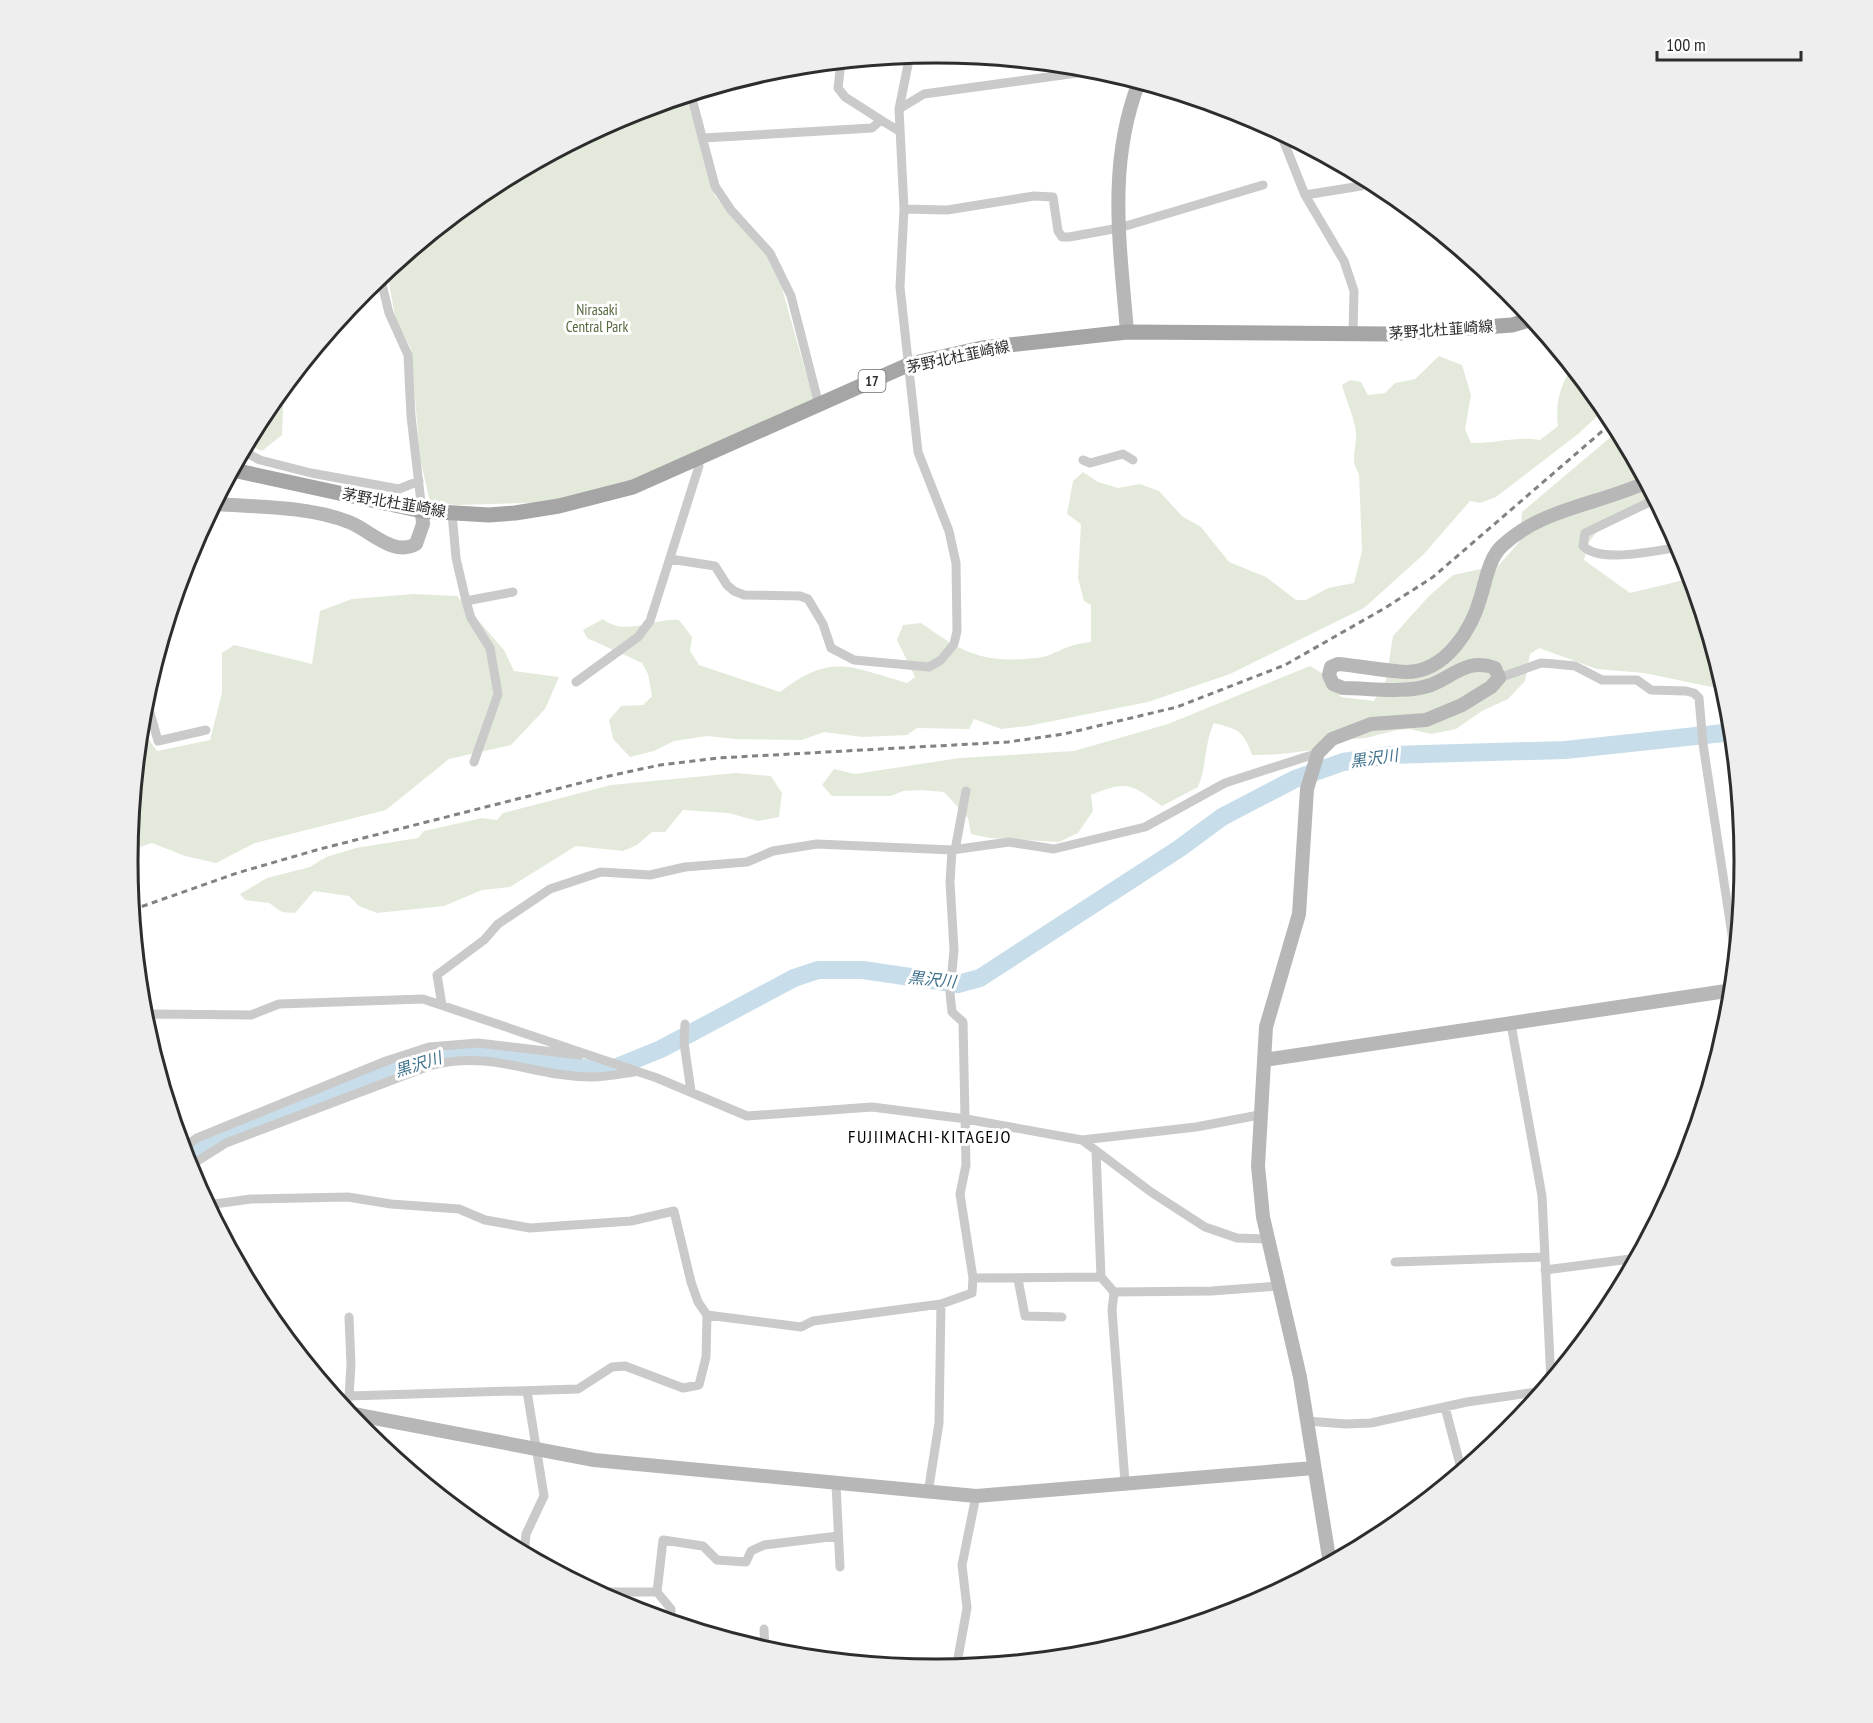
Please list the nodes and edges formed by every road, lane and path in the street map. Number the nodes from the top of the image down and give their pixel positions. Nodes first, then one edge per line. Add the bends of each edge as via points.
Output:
1 (908, 64) edge
2 (840, 69) edge
3 (1068, 74) edge
4 (1137, 89) edge
5 (693, 101) edge
6 (899, 109) junction
7 (881, 120) junction
8 (898, 130) junction
9 (703, 138) junction
10 (1286, 143) edge
11 (1263, 184) dead end
12 (1362, 186) dead end
13 (1305, 195) junction
14 (904, 209) junction
15 (1119, 228) junction
16 (383, 287) edge
17 (1524, 321) edge
18 (1127, 332) junction
19 (1353, 334) junction
20 (910, 364) junction
21 (819, 405) junction
22 (250, 455) edge
23 (696, 460) junction
24 (1083, 460) dead end
25 (1133, 460) dead end
26 (240, 472) edge
27 (419, 481) junction
28 (1640, 485) edge
29 (1650, 502) edge
30 (222, 505) edge
31 (422, 511) junction
32 (452, 513) junction
33 (1671, 548) edge
34 (670, 559) junction
35 (513, 592) dead end
36 (466, 601) junction
37 (1499, 678) junction
38 (576, 682) dead end
39 (151, 717) edge
40 (206, 730) dead end
41 (1316, 759) junction
42 (474, 762) dead end
43 (966, 791) dead end
44 (953, 850) junction
45 (1731, 931) edge
46 (1724, 991) edge
47 (442, 1005) junction
48 (153, 1014) edge
49 (1511, 1024) junction
50 (685, 1027) dead end
51 (588, 1055) junction
52 (1264, 1060) junction
53 (633, 1070) junction
54 (691, 1091) junction
55 (1259, 1115) junction
56 (268, 1119) junction
57 (966, 1119) junction
58 (1082, 1140) junction
59 (190, 1143) edge
60 (1096, 1151) junction
61 (197, 1161) edge
62 (215, 1204) edge
63 (1268, 1239) junction
64 (1544, 1257) junction
65 (1629, 1259) edge
66 (1395, 1262) dead end
67 (1545, 1270) junction
68 (1101, 1276) junction
69 (974, 1278) junction
70 (1018, 1279) junction
71 (1279, 1286) junction
72 (1113, 1292) junction
73 (941, 1304) junction
74 (706, 1315) junction
75 (349, 1317) dead end
76 (1062, 1317) dead end
77 (1550, 1372) edge
78 (527, 1390) junction
79 (1532, 1393) edge
80 (349, 1396) junction
81 (347, 1400) edge
82 (1445, 1407) junction
83 (362, 1416) edge
84 (1307, 1421) junction
85 (538, 1450) junction
86 (1460, 1464) edge
87 (1314, 1468) junction
88 (1125, 1482) junction
89 (836, 1484) junction
90 (928, 1493) junction
91 (976, 1497) junction
92 (838, 1536) junction
93 (525, 1545) edge
94 (1329, 1557) edge
95 (840, 1567) dead end
96 (615, 1592) edge
97 (657, 1592) junction
98 (671, 1614) edge
99 (764, 1629) dead end
100 (765, 1641) edge
101 (958, 1659) edge

1 - 6 street
2 - 7 street via 838,88 845,97
3 - 6 street via 924,94
4 - 15 street via 1123,131 1118,171
5 - 9 street
6 - 8 street
7 - 8 street
7 - 9 street via 872,128
8 - 14 street
9 - 21 street via 715,186 731,210 771,253 791,296
10 - 13 street
11 - 15 street
12 - 13 street
13 - 19 street via 1344,261 1354,291
14 - 15 street via 946,210 1034,196 1053,197 1062,237
14 - 20 street via 900,287
15 - 18 street
16 - 27 street via 389,313 408,355
17 - 19 main road, 茅野北杜韮崎線 / 17 via 1474,328
18 - 19 main road, 茅野北杜韮崎線 / 17
18 - 20 main road, 茅野北杜韮崎線 / 17 via 982,348
20 - 21 main road, 茅野北杜韮崎線 / 17
20 - 34 street via 918,452 949,531 956,563 957,631 954,644 941,660 930,667 854,660 831,648 808,599 744,594 727,585 715,566
21 - 23 main road, 茅野北杜韮崎線 / 17
22 - 27 street via 311,473 399,489
23 - 32 main road, 茅野北杜韮崎線 / 17 via 633,486 560,506 507,514
23 - 34 street via 699,466
24 - 25 street via 1090,463 1118,454
26 - 31 main road, 茅野北杜韮崎線 / 17
27 - 31 street
28 - 37 street via 1544,518 1500,548 1491,562 1475,616 1461,640 1443,658 1428,667 1406,672 1338,664 1331,667 1329,675 1333,684 1343,688 1396,689 1432,685 1464,666 1478,664 1494,668
29 - 33 street via 1585,533 1583,546 1603,556
30 - 31 street via 328,515 408,549 416,544 423,524
31 - 32 main road, 茅野北杜韮崎線 / 17
32 - 36 street via 456,558
34 - 38 street via 650,621 638,637
35 - 36 street
36 - 42 street via 471,618 490,648 498,694
37 - 41 street via 1462,705 1426,720 1371,724 1347,731 1332,739
37 - 45 street via 1541,663 1575,666 1602,680 1637,680 1651,690 1694,693 1699,698
39 - 40 street via 158,741
41 - 44 street via 1226,783 1145,828 1126,833 1054,849 1009,842
41 - 52 street via 1309,781 1299,914 1269,1015
43 - 44 street
44 - 47 street via 817,843 773,851 747,862 685,867 650,875 601,872 563,883 498,924 484,940 437,975
44 - 57 street via 950,882 954,950 950,993 952,1012 963,1022
46 - 49 street
47 - 48 street via 423,999 288,1004 251,1014
47 - 51 street
49 - 52 street
49 - 64 street via 1539,1178
50 - 54 street
51 - 53 street
51 - 56 street via 478,1043 444,1044 386,1060
52 - 55 street
53 - 54 street
53 - 56 street via 591,1077 483,1059 457,1059
54 - 57 street via 747,1116 872,1107
55 - 58 street via 1196,1127
55 - 63 street via 1258,1166
56 - 59 street
56 - 61 street
57 - 58 street
57 - 69 street via 966,1165 960,1194
58 - 60 street
60 - 63 street via 1205,1227 1237,1238
60 - 68 street
62 - 74 street via 251,1199 348,1197 459,1209 485,1220 530,1228 631,1221 674,1210 691,1282
63 - 71 street
64 - 66 street
64 - 67 street
65 - 67 street
67 - 77 street
68 - 70 street
68 - 72 street
69 - 70 street
69 - 73 street via 972,1293
70 - 76 street via 1025,1316
71 - 72 street
71 - 84 street
72 - 88 street
73 - 74 street via 813,1321 801,1327
73 - 90 street via 939,1424
74 - 78 street via 706,1357 699,1385 683,1388 625,1366 612,1367 578,1389
75 - 80 street
78 - 80 street
78 - 85 street
79 - 82 street
80 - 81 street
82 - 84 street via 1371,1423
82 - 86 street
83 - 85 street
84 - 87 street
85 - 89 street via 594,1460
85 - 93 street via 544,1496 526,1534
87 - 88 street
87 - 94 street
88 - 91 street
89 - 90 street
89 - 92 street
90 - 91 street
91 - 101 street via 962,1565 967,1608
92 - 95 street
92 - 97 street via 764,1545 752,1551 746,1562 717,1560 703,1545 663,1540
96 - 97 street
97 - 98 street via 671,1609
99 - 100 street

